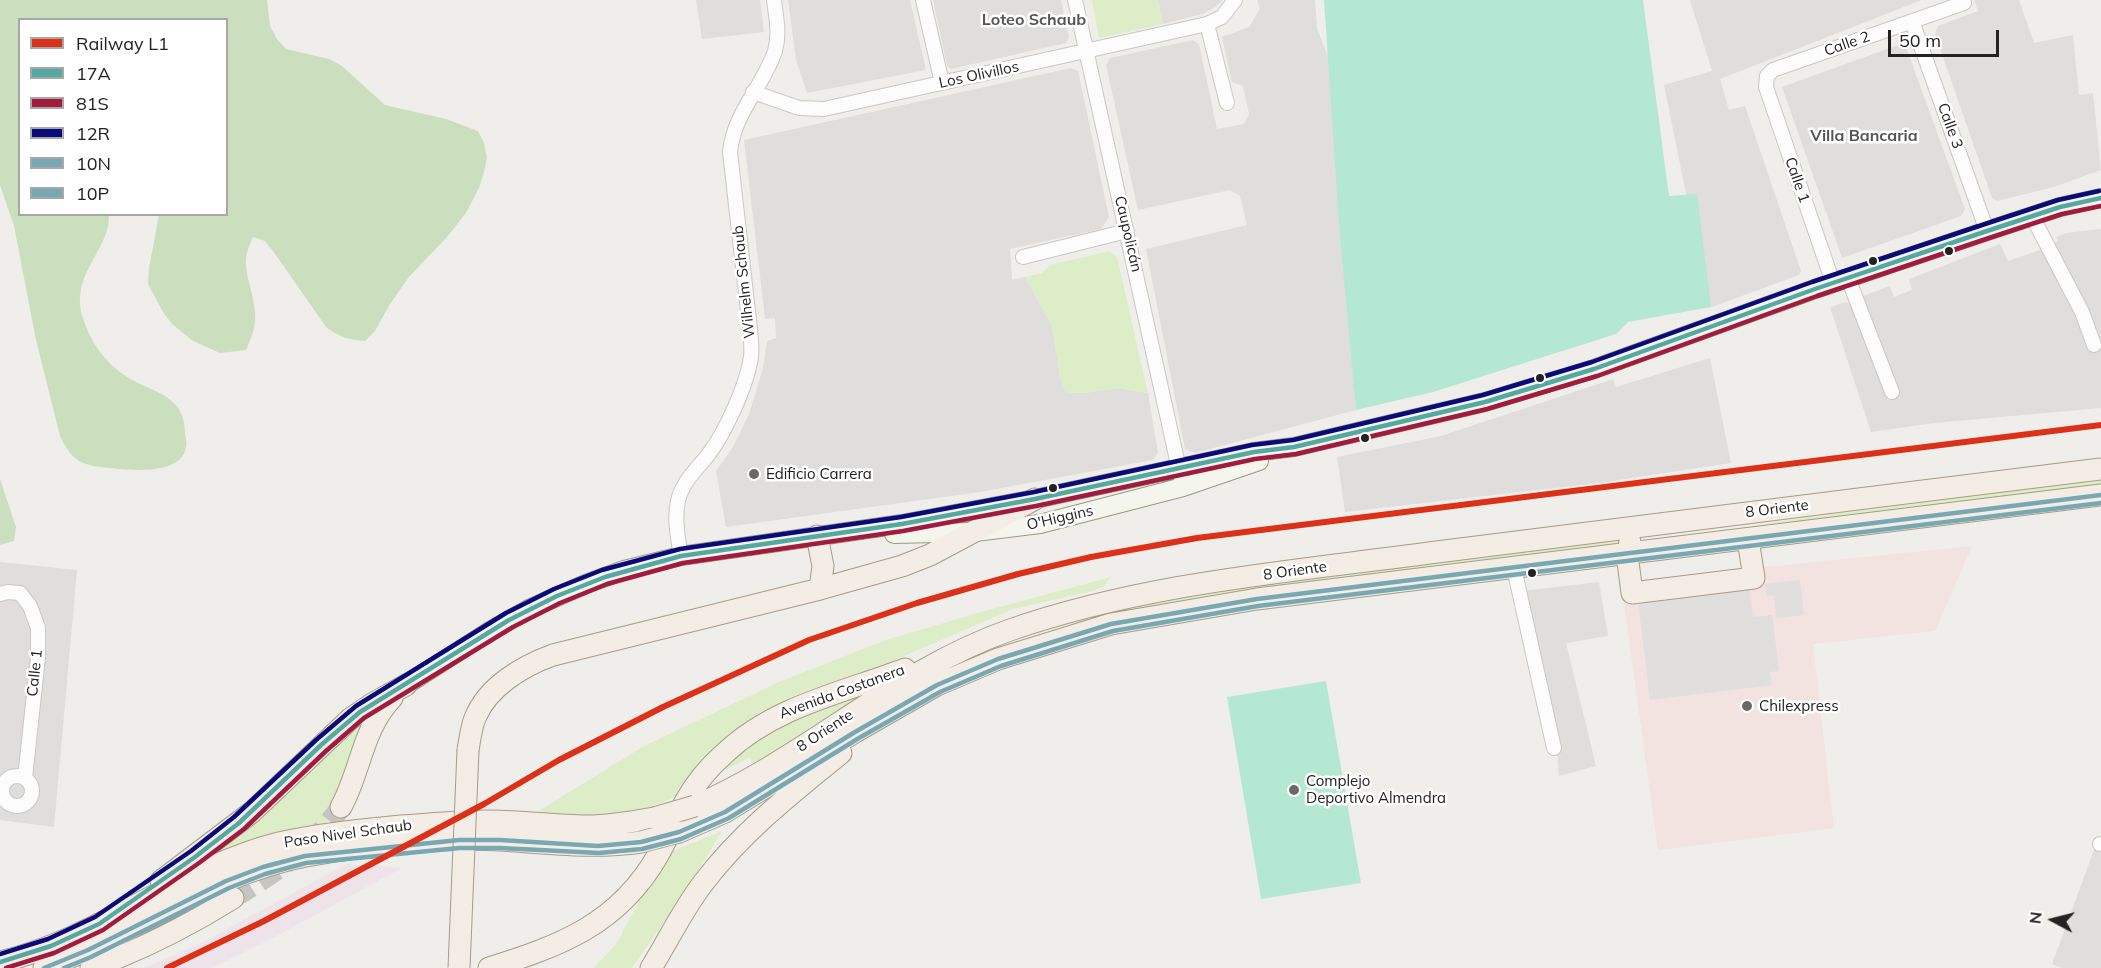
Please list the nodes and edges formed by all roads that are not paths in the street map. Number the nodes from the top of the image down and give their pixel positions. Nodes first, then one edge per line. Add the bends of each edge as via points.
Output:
1 (774, 0) edge
2 (923, 0) edge
3 (1075, 0) edge
4 (1235, 0) edge
5 (1964, 3) dead end
6 (1912, 21) junction
7 (1207, 24) junction
8 (1087, 51) junction
9 (1767, 76) joint
10 (942, 83) junction
11 (753, 92) junction
12 (1227, 103) dead end
13 (2101, 198) edge
14 (2032, 216) junction
15 (1127, 231) junction
16 (1987, 231) junction
17 (1023, 257) dead end
18 (1840, 280) junction
19 (2094, 345) dead end
20 (1892, 392) dead end
21 (1294, 447) junction
22 (1179, 469) junction
23 (2101, 469) edge
24 (1183, 487) junction
25 (2101, 495) edge
26 (1035, 499) junction
27 (1644, 525) junction
28 (975, 532) junction
29 (818, 536) junction
30 (1748, 539) junction
31 (1627, 554) junction
32 (681, 556) junction
33 (1514, 568) junction
34 (820, 589) junction
35 (0, 594) edge
36 (975, 643) junction
37 (406, 685) junction
38 (898, 707) junction
39 (338, 729) junction
40 (1554, 748) dead end
41 (362, 753) junction
42 (25, 778) junction
43 (1, 796) edge
44 (341, 807) tunnel mouth
45 (539, 823) joint
46 (479, 840) joint
47 (202, 882) junction
48 (233, 898) tunnel mouth
49 (99, 924) junction
50 (0, 963) edge
51 (44, 968) edge
52 (91, 968) edge
53 (459, 968) edge
54 (489, 968) edge
55 (651, 968) edge

1 - 11 street, Wilhelm Schaub via 775,51
2 - 10 street
3 - 8 street, Caupolicán
4 - 7 street via 1222,17
5 - 6 street, Calle 2
6 - 9 street, Calle 2 via 1773,70
6 - 16 street, Calle 3
7 - 8 street, Los Olivillos
7 - 12 street
8 - 10 street, Los Olivillos
8 - 15 street, Caupolicán
9 - 18 street, Calle 1 via 1766,87
10 - 11 street, Los Olivillos via 816,110
11 - 32 street, Wilhelm Schaub via 733,130 730,152 751,357 726,425 687,480 678,500
13 - 14 main road, O'Higgins
14 - 16 main road, O'Higgins
14 - 19 street via 2082,312
15 - 17 street
15 - 22 street, Caupolicán
16 - 18 main road, O'Higgins
18 - 20 street, Calle 1
18 - 21 main road, O'Higgins via 1564,379 1466,407
21 - 22 main road, O'Higgins
21 - 24 main road, O'Higgins
22 - 24 street, Caupolicán
22 - 26 main road, O'Higgins
23 - 27 main road, 8 Oriente
24 - 28 main road, O'Higgins via 1040,524
25 - 30 main road, 8 Oriente
26 - 28 main road
26 - 29 main road, O'Higgins
27 - 31 main road via 1629,543
27 - 36 main road, 8 Oriente via 1162,589 1069,611
28 - 29 main road, O'Higgins
28 - 34 main road via 916,561
29 - 32 main road, O'Higgins
29 - 34 main road via 823,566
30 - 31 main road, 8 Oriente
30 - 31 main road via 1754,578 1632,593
31 - 33 main road, 8 Oriente
32 - 37 main road, O'Higgins via 624,570 557,596 490,631
33 - 38 main road, 8 Oriente via 1220,604 1111,624 998,659 957,675
33 - 40 street
34 - 53 main road, bridge via 537,661 510,677 485,701 472,726 468,750
35 - 42 street, Calle 1 via 20,593 38,628
36 - 45 main road, 8 Oriente, bridge via 916,673 746,780 695,806 654,818 603,826
36 - 54 main road, Avenida Costanera via 798,706 754,729 707,771 685,802 647,872 624,899 594,924 560,944
37 - 39 main road
37 - 41 main road via 378,715
38 - 46 main road, 8 Oriente, bridge via 742,802 679,832 641,842 598,846
38 - 55 main road via 779,803 742,838 691,900
39 - 41 main road via 352,737
39 - 49 main road via 233,829
41 - 44 main road
42 - 43 street, Calle 1 via 16,775 7,779
42 - 43 street, Calle 1 via 32,790 26,803 12,806
45 - 47 main road, Paso Nivel Schaub via 475,821 343,832 286,842 230,860
46 - 47 main road, Paso Nivel Schaub via 305,856
47 - 49 main road
47 - 51 main road via 88,950
48 - 52 main road via 148,945
49 - 50 main road

